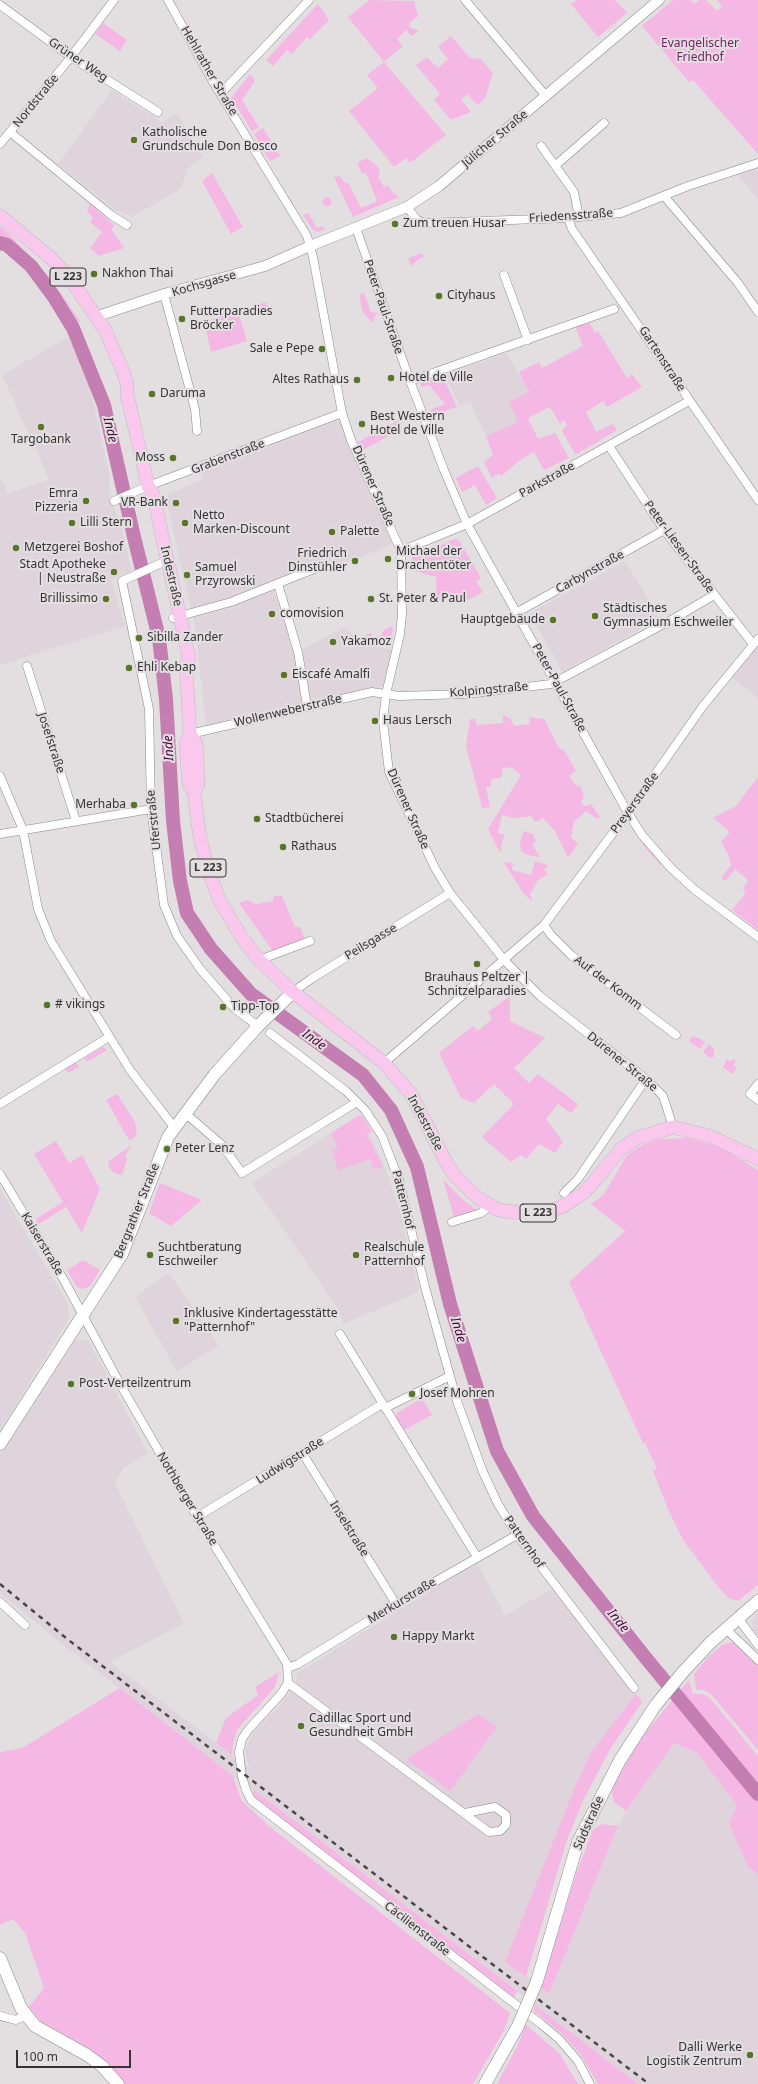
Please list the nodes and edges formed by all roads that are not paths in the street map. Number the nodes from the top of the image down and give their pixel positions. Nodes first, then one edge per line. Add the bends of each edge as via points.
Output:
1 (114, 0) edge
2 (168, 0) edge
3 (309, 0) edge
4 (466, 0) edge
5 (659, 0) edge
6 (0, 5) edge
7 (72, 57) junction
8 (221, 93) junction
9 (546, 96) junction
10 (158, 112) dead end
11 (604, 123) dead end
12 (10, 132) junction
13 (0, 144) edge
14 (541, 146) dead end
15 (758, 163) edge
16 (556, 165) junction
17 (664, 196) junction
18 (407, 207) junction
19 (0, 216) edge
20 (579, 217) junction
21 (568, 218) junction
22 (127, 225) dead end
23 (356, 228) junction
24 (310, 246) junction
25 (504, 275) dead end
26 (164, 294) junction
27 (614, 309) dead end
28 (758, 312) edge
29 (95, 317) junction
30 (528, 340) junction
31 (410, 380) junction
32 (689, 401) junction
33 (342, 413) junction
34 (197, 431) dead end
35 (609, 446) junction
36 (148, 486) junction
37 (758, 500) edge
38 (114, 501) dead end
39 (467, 524) junction
40 (664, 530) junction
41 (401, 551) junction
42 (160, 562) junction
43 (319, 567) dead end
44 (278, 584) junction
45 (714, 595) junction
46 (516, 613) junction
47 (176, 617) junction
48 (756, 642) edge
49 (27, 666) dead end
50 (556, 682) junction
51 (386, 694) junction
52 (307, 706) junction
53 (190, 734) junction
54 (0, 776) edge
55 (151, 809) junction
56 (628, 813) junction
57 (76, 821) junction
58 (23, 830) junction
59 (0, 834) edge
60 (450, 892) junction
61 (544, 925) junction
62 (758, 937) edge
63 (310, 941) dead end
64 (260, 960) junction
65 (505, 961) junction
66 (289, 996) junction
67 (261, 1023) junction
68 (270, 1033) dead end
69 (676, 1035) dead end
70 (109, 1037) junction
71 (384, 1063) junction
72 (646, 1079) junction
73 (758, 1084) edge
74 (758, 1100) edge
75 (357, 1102) junction
76 (0, 1104) edge
77 (185, 1113) junction
78 (174, 1127) junction
79 (673, 1128) junction
80 (758, 1159) edge
81 (0, 1174) edge
82 (564, 1193) dead end
83 (490, 1206) junction
84 (452, 1222) dead end
85 (83, 1315) junction
86 (340, 1334) dead end
87 (450, 1376) junction
88 (384, 1406) junction
89 (0, 1444) edge
90 (303, 1454) junction
91 (197, 1517) junction
92 (517, 1535) junction
93 (477, 1557) junction
94 (758, 1601) edge
95 (0, 1602) edge
96 (396, 1604) junction
97 (738, 1618) junction
98 (25, 1625) dead end
99 (726, 1629) junction
100 (758, 1644) edge
101 (758, 1660) edge
102 (288, 1668) junction
103 (288, 1683) junction
104 (634, 1688) dead end
105 (465, 1812) junction
106 (0, 1958) edge
107 (0, 2016) edge
108 (26, 2016) junction
109 (118, 2084) edge
110 (485, 2084) edge
111 (590, 2084) edge

1 - 7 street, Nordstraße
2 - 8 street, Hehlrather Straße
3 - 8 street
4 - 9 street
5 - 9 street, Jülicher Straße
6 - 7 street, Grüner Weg
7 - 10 street, Grüner Weg
7 - 12 street, Nordstraße
8 - 24 street, Hehlrather Straße via 304,230
9 - 18 street, Jülicher Straße via 438,186
11 - 16 street
12 - 13 street, Nordstraße
12 - 22 street via 111,215
14 - 16 street
15 - 17 street, Friedensstraße
16 - 20 street via 574,192
17 - 20 street, Friedensstraße via 621,213
17 - 28 street via 738,283
18 - 21 street, Friedensstraße via 417,220 424,223
18 - 23 street, Jülicher Straße
19 - 29 main road, Indestraße / L 223 via 52,259 71,280
20 - 21 street, Friedensstraße
21 - 32 street, Gartenstraße via 572,229
23 - 24 street, Jülicher Straße
23 - 31 street, Peter-Paul-Straße
24 - 26 street, Kochsgasse via 265,266
24 - 33 street, Dürener Straße
25 - 30 street
26 - 29 street, Kochsgasse
26 - 34 street via 195,409
27 - 30 street
29 - 36 main road, Indestraße / L 223 via 109,338 127,383 127,394
30 - 31 street
31 - 39 street, Peter-Paul-Straße
32 - 35 street, Parkstraße
32 - 37 street, Gartenstraße
33 - 36 street, Grabenstraße
33 - 41 street, Dürener Straße
35 - 39 street, Parkstraße
35 - 40 street, Peter-Liesen-Straße
36 - 38 street, Grabenstraße
36 - 42 main road, Indestraße / L 223 via 146,496
39 - 41 street, Parkstraße
39 - 46 street, Peter-Paul-Straße
40 - 45 street, Peter-Liesen-Straße
40 - 46 street, Carbynstraße
41 - 51 street, Dürener Straße via 402,615
42 - 47 main road, Indestraße / L 223
42 - 55 street, Uferstraße via 122,581 149,709
43 - 44 street
44 - 47 street via 231,602
44 - 52 street via 298,652
45 - 48 street, Peter-Liesen-Straße
45 - 50 street, Kolpingstraße
46 - 50 street, Peter-Paul-Straße
47 - 53 main road, Indestraße / L 223 via 189,658 186,666
48 - 56 street, Preyerstraße via 704,706
49 - 57 street, Josefstraße
50 - 51 street, Kolpingstraße via 467,694
50 - 56 street, Peter-Paul-Straße
51 - 52 street, Wollenweberstraße via 372,692
51 - 60 street, Dürener Straße via 383,721 389,772 435,868
52 - 53 street, Wollenweberstraße
53 - 64 main road, Indestraße / L 223 via 186,743 189,784 194,792 200,838 209,872 220,901 242,938
54 - 58 street
55 - 57 street
55 - 67 street, Uferstraße via 164,905 177,936 201,970 235,1009
56 - 61 street, Preyerstraße
56 - 62 street, Peter-Paul-Straße via 642,835 670,868
57 - 58 street
58 - 59 street
58 - 70 street via 38,909 51,941
60 - 65 street, Dürener Straße
60 - 66 street, Peilsgasse via 311,979
61 - 65 street, Preyerstraße
61 - 69 street, Auf der Komm via 571,955
63 - 64 street
64 - 66 main road, Indestraße / L 223
65 - 71 street, Preyerstraße via 466,991
65 - 72 street, Dürener Straße via 540,996
66 - 67 main road, Bergrather Straße
66 - 71 main road, Indestraße / L 223
67 - 77 main road, Bergrather Straße via 215,1074
68 - 75 street, Patternhof
70 - 76 street
70 - 78 street via 130,1070
71 - 83 main road, Indestraße / L 223 via 411,1094 456,1178
72 - 79 street, Dürener Straße via 663,1096
72 - 82 street via 578,1179
73 - 74 street via 750,1094
75 - 77 street via 242,1173 222,1145
75 - 87 street, Patternhof via 382,1136 392,1158
77 - 78 main road, Bergrather Straße
78 - 85 main road, Bergrather Straße via 164,1143 124,1250
79 - 80 main road, L 223 via 721,1140
79 - 83 main road, Indestraße / L 223 via 637,1138 617,1152 582,1194 558,1208 531,1214 507,1212
81 - 85 street, Kaiserstraße
83 - 84 street via 481,1213
85 - 89 main road, Bergrather Straße
85 - 91 street, Nothberger Straße
86 - 88 street
87 - 88 street
87 - 92 street, Patternhof via 483,1472
88 - 90 street, Ludwigstraße
88 - 93 street
90 - 91 street, Ludwigstraße
90 - 96 street, Inselstraße
91 - 102 street, Nothberger Straße via 270,1634
92 - 93 street, Merkurstraße
92 - 104 street, Patternhof
93 - 96 street, Merkurstraße
94 - 97 main road, Südstraße
95 - 98 street
96 - 102 street, Merkurstraße
97 - 99 main road, Südstraße
97 - 100 street
99 - 101 street
99 - 110 main road, Südstraße, bridge via 682,1672 658,1702 620,1760 578,1842 537,1981 518,2026
102 - 103 street, Nothberger Straße
103 - 105 street
103 - 111 street, Cäcilienstraße via 242,1739 239,1752 242,1777 246,1790 258,1806 559,2040 578,2061
105 - 105 street via 489,1832 500,1831 506,1825 506,1815 495,1807
106 - 108 main road
107 - 108 street via 16,2020
108 - 109 main road via 46,2034 102,2066

